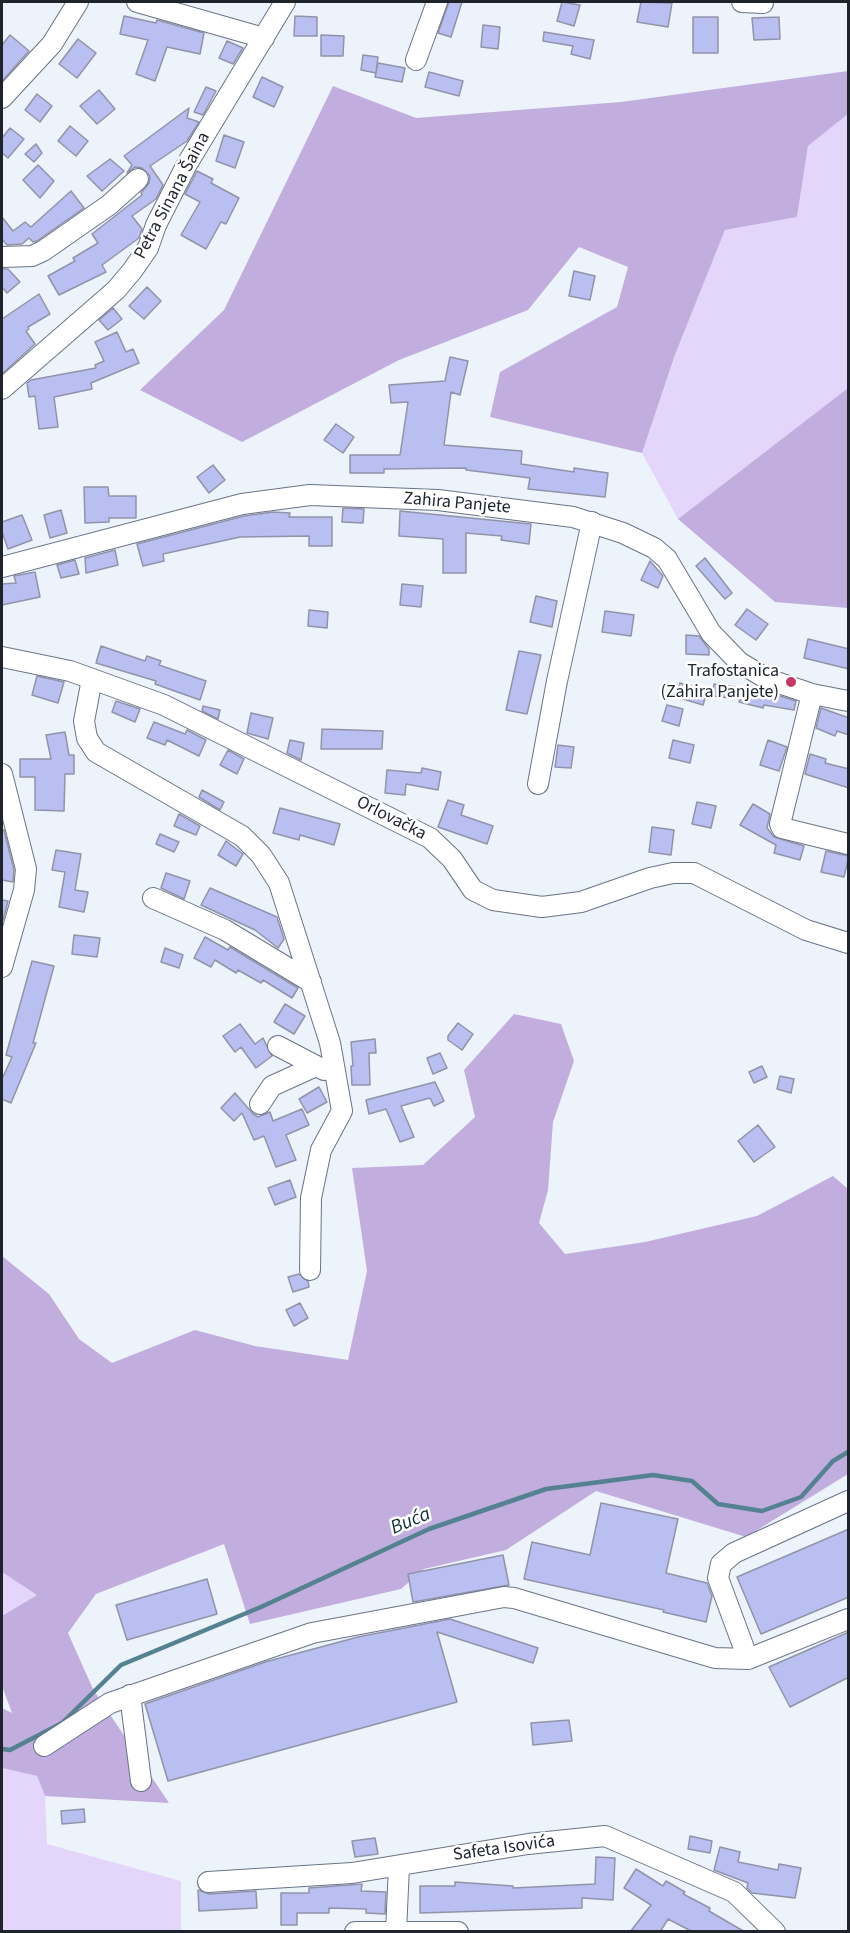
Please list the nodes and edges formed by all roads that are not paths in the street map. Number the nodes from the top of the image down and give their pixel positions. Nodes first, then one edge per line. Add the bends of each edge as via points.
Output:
1 (78, 2) edge
2 (137, 2) edge
3 (285, 2) edge
4 (437, 2) edge
5 (742, 2) edge
6 (763, 3) dead end
7 (264, 38) junction
8 (416, 60) dead end
9 (2, 98) edge
10 (138, 179) dead end
11 (2, 257) edge
12 (2, 389) edge
13 (592, 522) junction
14 (2, 567) edge
15 (2, 657) edge
16 (92, 679) junction
17 (812, 694) junction
18 (849, 701) edge
19 (2, 774) edge
20 (537, 784) dead end
21 (849, 844) edge
22 (153, 898) dead end
23 (849, 943) edge
24 (2, 967) edge
25 (311, 982) junction
26 (278, 1046) dead end
27 (316, 1066) junction
28 (335, 1075) junction
29 (260, 1104) dead end
30 (310, 1270) dead end
31 (849, 1502) edge
32 (849, 1619) edge
33 (748, 1659) junction
34 (130, 1695) junction
35 (44, 1746) dead end
36 (141, 1781) dead end
37 (399, 1866) junction
38 (208, 1882) dead end
39 (396, 1931) edge
40 (355, 1932) edge
41 (458, 1932) edge
42 (775, 1932) edge

1 - 9 street via 52,44
2 - 7 street
3 - 7 street, Petra Sinana Šaina
4 - 8 street
5 - 6 street
7 - 12 street, Petra Sinana Šaina via 187,164 148,248 132,271 116,290
10 - 11 street via 43,251 32,256
13 - 14 street, Zahira Panjete via 438,500 310,495 242,504
13 - 17 street, Zahira Panjete via 654,548 667,560 711,633 739,662 767,679
13 - 20 street
15 - 16 street, Orlovačka
16 - 23 street, Orlovačka via 164,705 430,838 452,859 473,890 493,900 542,907 580,902 650,878 694,873 806,930
16 - 25 street via 84,721 87,738 96,752 242,836 261,855 279,883
17 - 18 street, Zahira Panjete
17 - 21 street via 780,824 782,828
19 - 24 street via 26,869 24,890
22 - 25 street via 225,930
25 - 28 street via 330,1043
26 - 27 street
27 - 28 street
27 - 29 street via 272,1086
28 - 30 street via 342,1111 321,1150 311,1198
31 - 33 street via 734,1553 721,1564 718,1578
32 - 33 street
33 - 34 street via 715,1658 504,1597 312,1633
34 - 35 street via 110,1703
34 - 36 street
37 - 38 street, Safeta Isovića via 352,1873
37 - 39 street
37 - 42 street, Safeta Isovića via 528,1844 605,1836 734,1892
39 - 40 street
39 - 41 street

